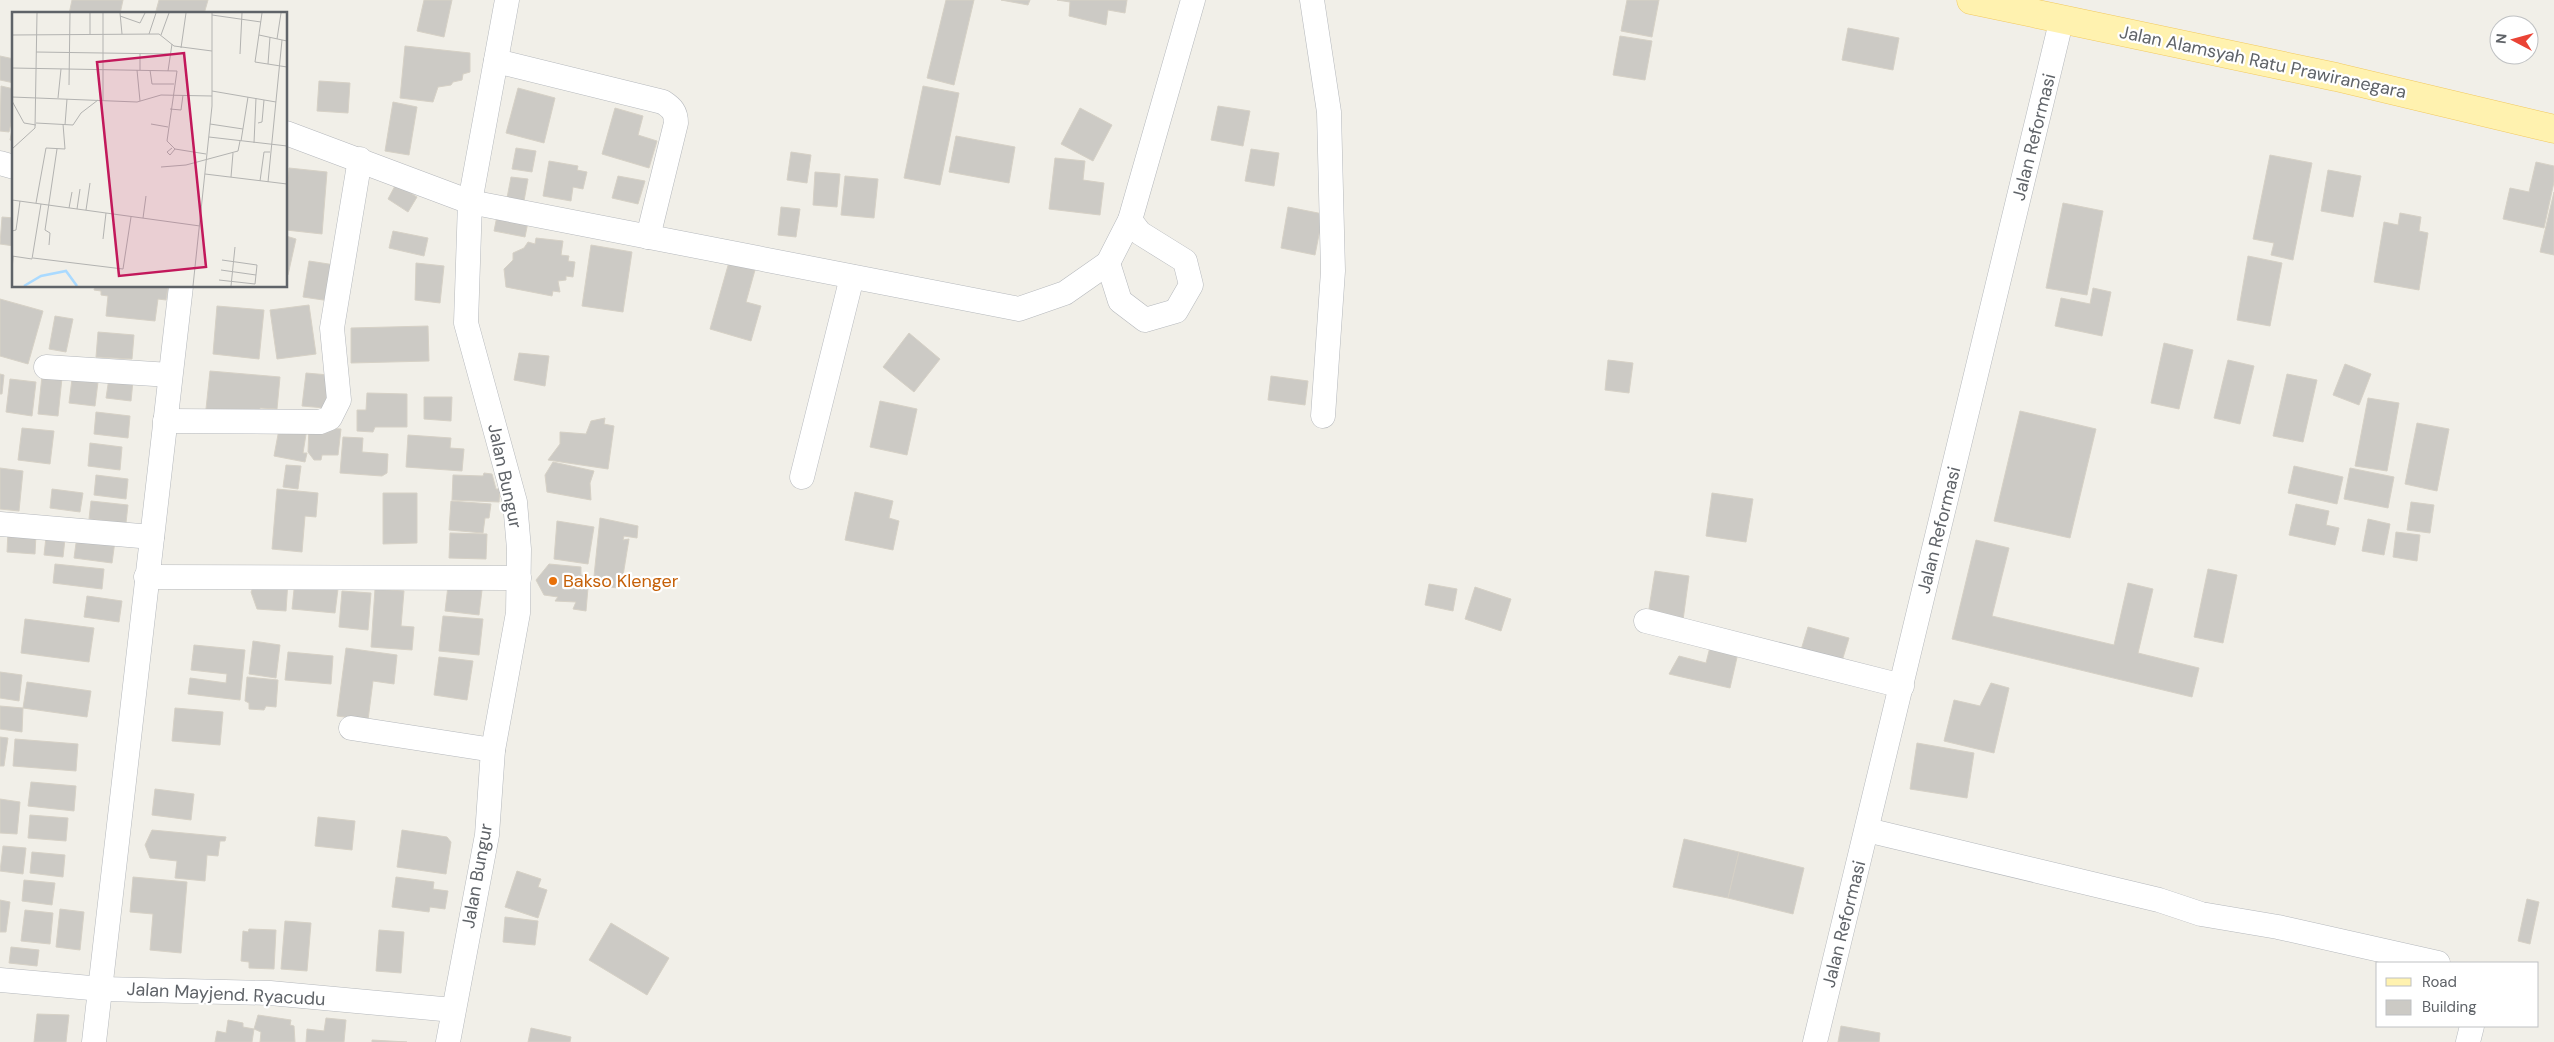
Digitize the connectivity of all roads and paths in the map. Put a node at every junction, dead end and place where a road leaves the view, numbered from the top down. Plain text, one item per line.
1 (507, 0) edge
2 (1312, 0) edge
3 (1971, 0) edge
4 (1194, 1) edge
5 (2062, 18) junction
6 (496, 61) junction
7 (2554, 129) edge
8 (288, 134) edge
9 (360, 159) junction
10 (470, 202) junction
11 (1130, 220) junction
12 (648, 236) junction
13 (1108, 263) junction
14 (852, 277) junction
15 (181, 288) edge
16 (46, 367) dead end
17 (170, 375) junction
18 (1323, 416) dead end
19 (165, 421) junction
20 (802, 477) dead end
21 (0, 524) edge
22 (152, 537) junction
23 (146, 577) junction
24 (518, 578) junction
25 (1646, 621) dead end
26 (1902, 686) junction
27 (351, 728) dead end
28 (493, 750) junction
29 (1867, 830) junction
30 (2434, 962) edge
31 (0, 980) edge
32 (102, 989) junction
33 (452, 1010) junction
34 (2472, 1027) edge
35 (94, 1042) edge
36 (448, 1042) edge
37 (1815, 1042) edge
38 (2468, 1042) edge

1 - 6 street, Jalan Bungur
2 - 18 street
3 - 5 main road, Jalan Alamsyah Ratu Prawiranegara
4 - 11 street
5 - 7 main road, Jalan Alamsyah Ratu Prawiranegara
5 - 26 street, Jalan Reformasi
6 - 10 street, Jalan Bungur
6 - 12 street
8 - 9 street
9 - 10 street
9 - 19 street
10 - 12 street
10 - 24 street, Jalan Bungur
11 - 13 street
11 - 13 street
12 - 14 street
13 - 14 street
14 - 20 street
15 - 17 street
16 - 17 street
17 - 19 street
19 - 22 street
21 - 22 street
22 - 23 street
23 - 24 street
23 - 32 street
24 - 28 street, Jalan Bungur
25 - 26 street
26 - 29 street, Jalan Reformasi
27 - 28 street
28 - 33 street, Jalan Bungur
29 - 30 street
29 - 37 street, Jalan Reformasi
31 - 32 street, Jalan Mayjend. Ryacudu
32 - 33 street, Jalan Mayjend. Ryacudu
32 - 35 street
33 - 36 street, Jalan Bungur
34 - 38 street

